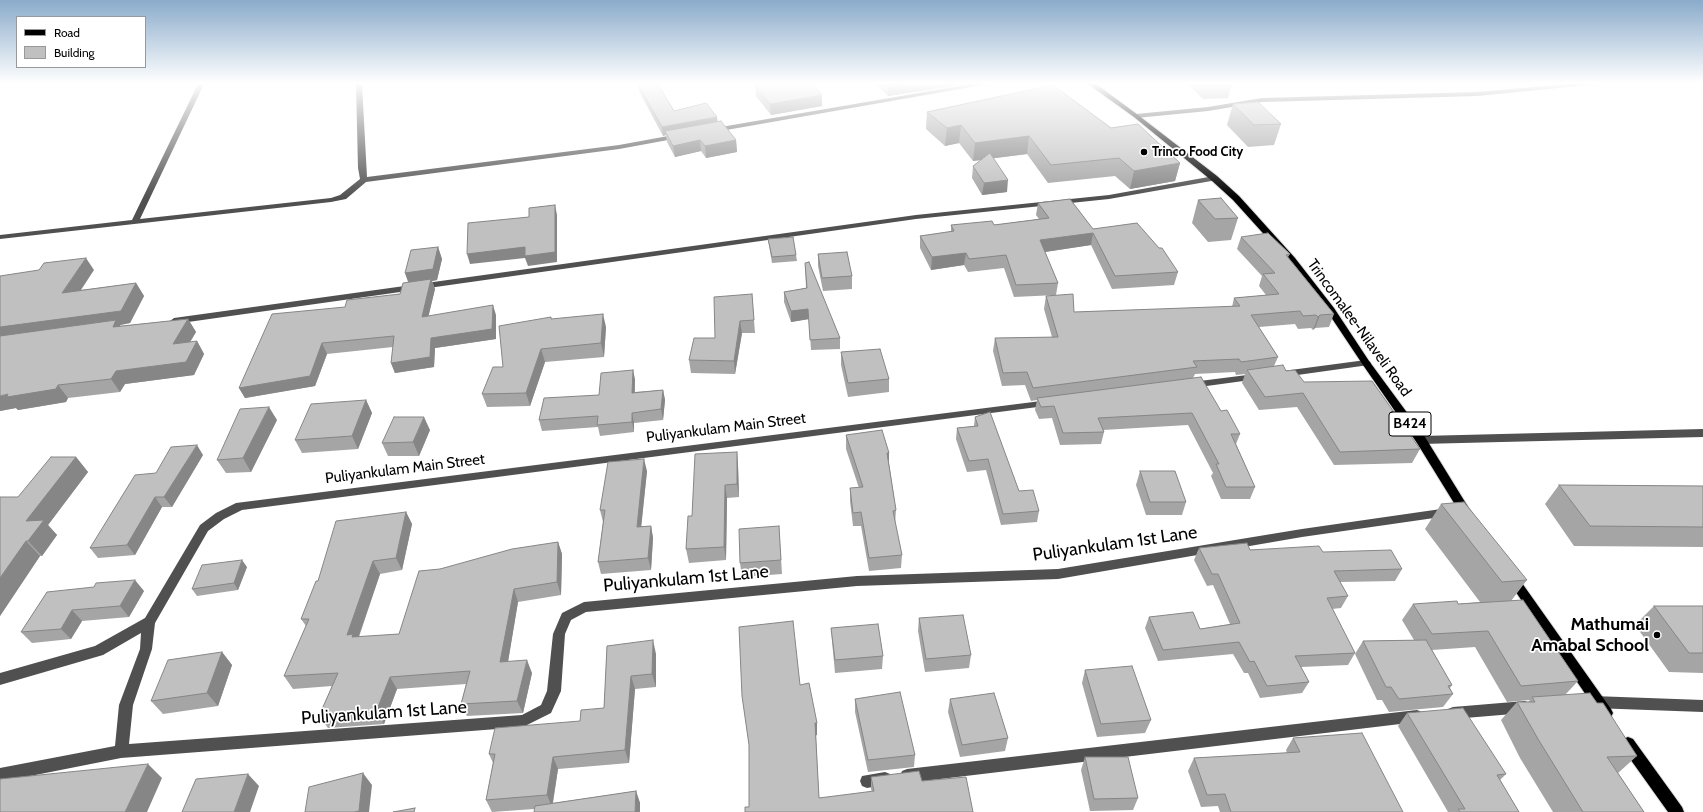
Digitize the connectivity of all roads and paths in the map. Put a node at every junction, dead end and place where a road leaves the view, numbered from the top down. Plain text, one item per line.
1 (183, 122) edge
2 (360, 122) edge
3 (763, 122) edge
4 (1143, 122) edge
5 (704, 132) edge
6 (689, 135) edge
7 (1214, 178) junction
8 (364, 180) junction
9 (136, 222) junction
10 (0, 237) edge
11 (166, 322) edge
12 (1366, 363) junction
13 (1184, 386) edge
14 (1057, 402) edge
15 (1703, 433) edge
16 (1421, 440) junction
17 (1463, 510) junction
18 (1473, 522) edge
19 (1505, 568) edge
20 (149, 622) junction
21 (0, 679) edge
22 (1598, 702) junction
23 (1583, 703) edge
24 (1536, 706) edge
25 (1703, 706) edge
26 (1444, 714) edge
27 (1428, 715) edge
28 (1612, 721) edge
29 (1621, 734) edge
30 (121, 751) junction
31 (0, 775) edge
32 (867, 781) dead end
33 (1677, 812) edge

1 - 9 street
2 - 8 street
3 - 5 street
4 - 7 main road, Trincomalee-Nilaveli Road / B424
6 - 8 street
7 - 11 street
7 - 12 main road, Trincomalee-Nilaveli Road / B424
8 - 9 street
9 - 10 street
12 - 13 street
12 - 16 main road, Trincomalee-Nilaveli Road / B424
14 - 20 street, Puliyankulam Main Street
15 - 16 street
16 - 17 main road, Trincomalee-Nilaveli Road / B424
17 - 18 main road, Trincomalee-Nilaveli Road / B424
17 - 30 street, Puliyankulam 1st Lane
19 - 22 main road
20 - 21 street
20 - 30 street
22 - 23 street
22 - 25 street
22 - 28 main road
24 - 26 street
27 - 32 street
29 - 33 main road
30 - 31 street, Puliyankulam 1st Lane

